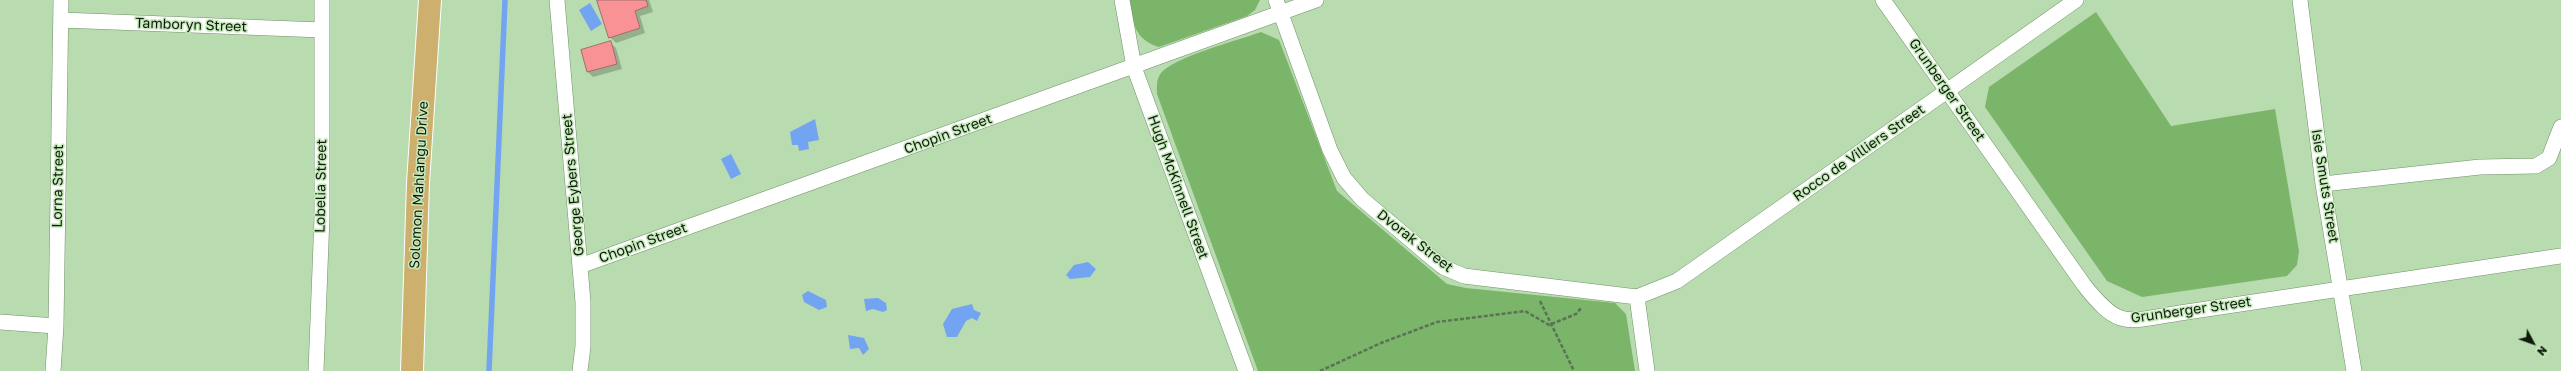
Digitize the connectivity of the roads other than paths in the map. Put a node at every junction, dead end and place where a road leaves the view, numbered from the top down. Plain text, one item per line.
1 (61, 0) edge
2 (322, 0) edge
3 (430, 0) edge
4 (557, 0) edge
5 (1122, 0) edge
6 (1316, 0) edge
7 (1883, 0) edge
8 (2076, 0) edge
9 (2300, 0) edge
10 (1278, 6) edge
11 (60, 20) junction
12 (322, 30) junction
13 (1134, 67) junction
14 (1947, 91) junction
15 (2561, 127) edge
16 (2323, 184) junction
17 (2561, 256) edge
18 (580, 266) junction
19 (2342, 289) junction
20 (1638, 297) junction
21 (0, 322) edge
22 (56, 326) junction
23 (53, 371) edge
24 (316, 371) edge
25 (412, 371) edge
26 (580, 371) edge
27 (1246, 371) edge
28 (1647, 371) edge
29 (2354, 371) edge

1 - 11 street, Lorna Street
2 - 12 street, Lobelia Street
3 - 25 main road, Solomon Mahlangu Drive
4 - 18 street, George Eybers Street
5 - 13 street, Hugh McKinnell Street
6 - 10 street, Chopin Street
7 - 14 street, Grunberger Street
8 - 14 street, Rocco de Villiers Street
9 - 16 street, Isie Smuts Street
10 - 13 street, Chopin Street
10 - 20 street, Dvorak Street
11 - 12 street, Tamboryn Street
11 - 22 street, Lorna Street
12 - 24 street, Lobelia Street
13 - 18 street, Chopin Street
13 - 27 street, Hugh McKinnell Street
14 - 19 street, Grunberger Street
14 - 20 street, Rocco de Villiers Street
15 - 16 street
16 - 19 street, Isie Smuts Street
17 - 19 street, Grunberger Street
18 - 26 street, George Eybers Street
19 - 29 street, Isie Smuts Street
20 - 28 street
21 - 22 street
22 - 23 street, Lorna Street

